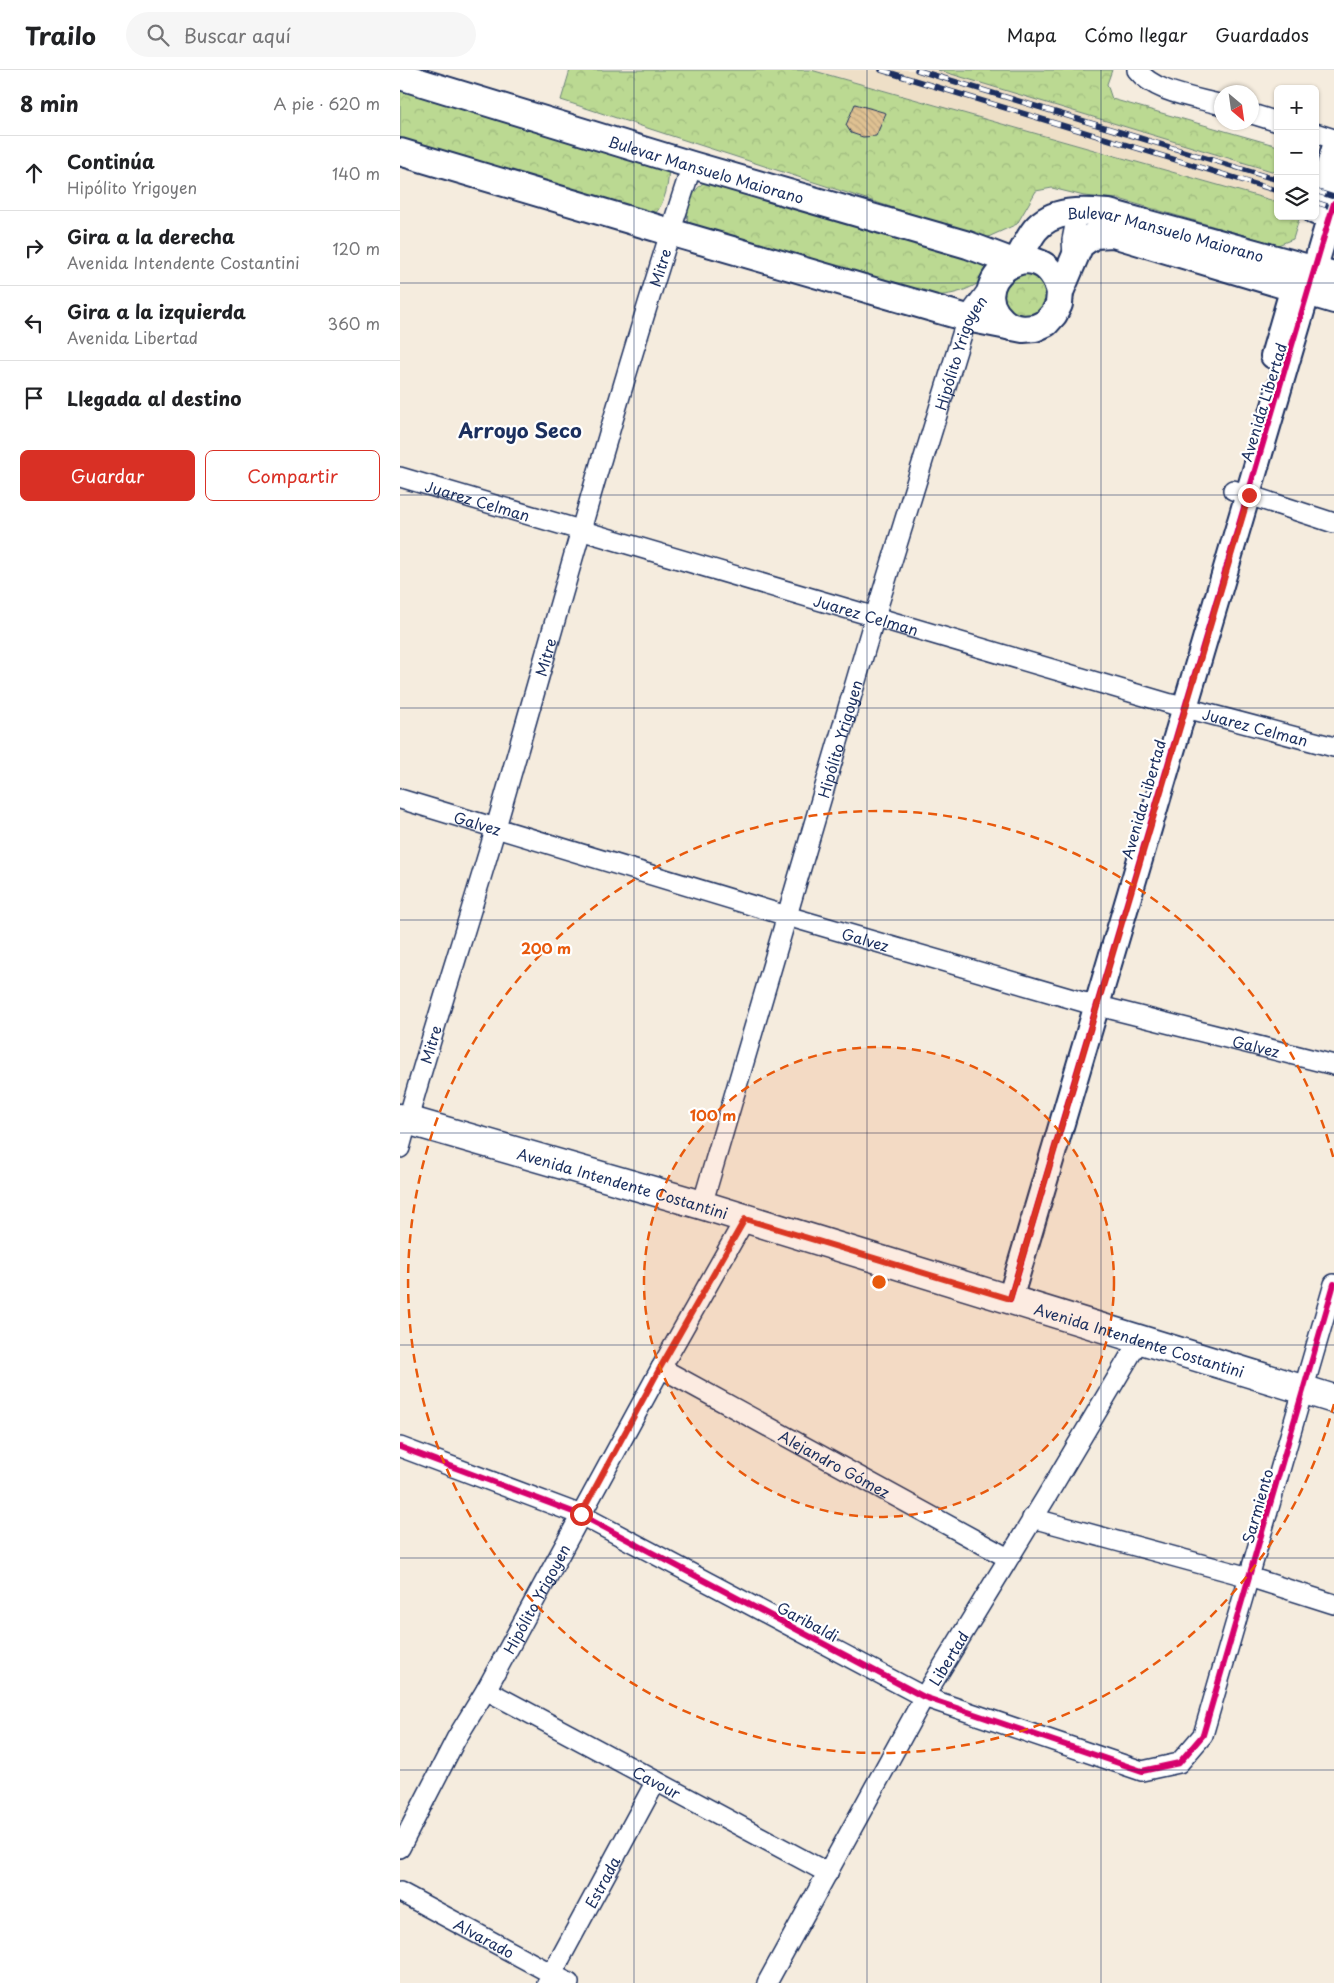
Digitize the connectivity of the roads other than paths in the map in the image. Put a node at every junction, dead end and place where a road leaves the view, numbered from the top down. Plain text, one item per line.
1 (1141, 74) edge
2 (400, 76) edge
3 (1214, 103) edge
4 (1259, 116) edge
5 (1274, 121) edge
6 (1319, 134) edge
7 (1334, 139) edge
8 (1334, 150) edge
9 (400, 152) edge
10 (692, 165) junction
11 (1319, 199) edge
12 (1334, 203) edge
13 (1078, 210) junction
14 (1314, 220) edge
15 (1036, 229) junction
16 (670, 232) junction
17 (981, 250) junction
18 (1073, 261) junction
19 (1015, 262) junction
20 (1310, 278) edge
21 (994, 281) junction
22 (1060, 292) junction
23 (1334, 300) edge
24 (968, 318) junction
25 (1011, 327) junction
26 (400, 477) edge
27 (1241, 493) junction
28 (1334, 523) edge
29 (580, 528) junction
30 (875, 616) junction
31 (1178, 706) junction
32 (1334, 747) edge
33 (400, 799) edge
34 (495, 829) junction
35 (787, 916) junction
36 (1090, 1004) junction
37 (1334, 1065) edge
38 (404, 1119) edge
39 (400, 1148) edge
40 (702, 1205) junction
41 (745, 1219) junction
42 (1334, 1284) edge
43 (1004, 1297) junction
44 (1140, 1339) junction
45 (660, 1368) junction
46 (1304, 1389) junction
47 (1334, 1399) edge
48 (400, 1447) edge
49 (581, 1514) junction
50 (1032, 1518) junction
51 (1008, 1558) junction
52 (1249, 1577) junction
53 (1334, 1604) edge
54 (486, 1690) junction
55 (924, 1698) junction
56 (1203, 1735) joint
57 (656, 1781) junction
58 (400, 1848) edge
59 (828, 1873) junction
60 (400, 1892) edge
61 (550, 1978) edge
62 (569, 1983) edge
63 (767, 1983) edge

1 - 3 street
2 - 10 main road, Bulevar Mansuelo Maiorano
4 - 5 street
6 - 7 street
8 - 11 street
9 - 16 main road, Bulevar Mansuelo Maiorano
10 - 16 street, Mitre
10 - 17 main road, Bulevar Mansuelo Maiorano
12 - 20 street, Avenida Libertad
13 - 15 main road, Bulevar Mansuelo Maiorano
13 - 18 street
13 - 20 main road, Bulevar Mansuelo Maiorano
14 - 20 street, Avenida Libertad
15 - 17 main road
15 - 19 main road, Bulevar Mansuelo Maiorano
16 - 24 main road, Bulevar Mansuelo Maiorano
16 - 29 street, Mitre
17 - 19 main road, Bulevar Mansuelo Maiorano
18 - 20 main road, Bulevar Mansuelo Maiorano
18 - 22 main road, Bulevar Mansuelo Maiorano
19 - 21 main road, Bulevar Mansuelo Maiorano
19 - 22 main road, Bulevar Mansuelo Maiorano
20 - 23 main road, Bulevar Mansuelo Maiorano
20 - 27 street, Avenida Libertad
21 - 24 street, Hipólito Yrigoyen
21 - 25 main road
22 - 25 main road, Bulevar Mansuelo Maiorano
24 - 25 main road, Bulevar Mansuelo Maiorano
24 - 30 street, Hipólito Yrigoyen
26 - 29 street, Juarez Celman
27 - 28 street
27 - 31 street, Avenida Libertad
29 - 30 street, Juarez Celman
29 - 34 street, Mitre
30 - 31 street, Juarez Celman
30 - 35 street, Hipólito Yrigoyen
31 - 32 street, Juarez Celman
31 - 36 street, Avenida Libertad
33 - 34 street, Galvez
34 - 35 street, Galvez
34 - 38 street, Mitre
35 - 36 street, Galvez
35 - 40 street, Hipólito Yrigoyen
36 - 37 street, Galvez
36 - 43 street, Avenida Libertad
38 - 39 street, Mitre
38 - 40 main road, Avenida Intendente Costantini
40 - 41 main road, Avenida Intendente Costantini
41 - 43 main road, Avenida Intendente Costantini
41 - 45 street, Hipólito Yrigoyen
42 - 46 street, Sarmiento
43 - 44 main road, Avenida Intendente Costantini
44 - 46 main road, Avenida Intendente Costantini
44 - 50 street, Libertad
45 - 49 street, Hipólito Yrigoyen
45 - 51 street, Alejandro Gómez
46 - 47 main road, Avenida Intendente Costantini
46 - 52 street, Sarmiento
48 - 49 street, Garibaldi
49 - 54 street, Hipólito Yrigoyen
49 - 55 street, Garibaldi
50 - 51 street, Libertad
50 - 52 street
51 - 55 street, Libertad
52 - 53 street
52 - 56 street, Sarmiento
54 - 57 street, Cavour
54 - 58 street, Hipólito Yrigoyen
55 - 56 street, Garibaldi
55 - 59 street, Libertad
57 - 59 street, Cavour
57 - 61 street, Estrada
59 - 63 street, Libertad
60 - 61 street, Alvarado
61 - 62 street, Alvarado

